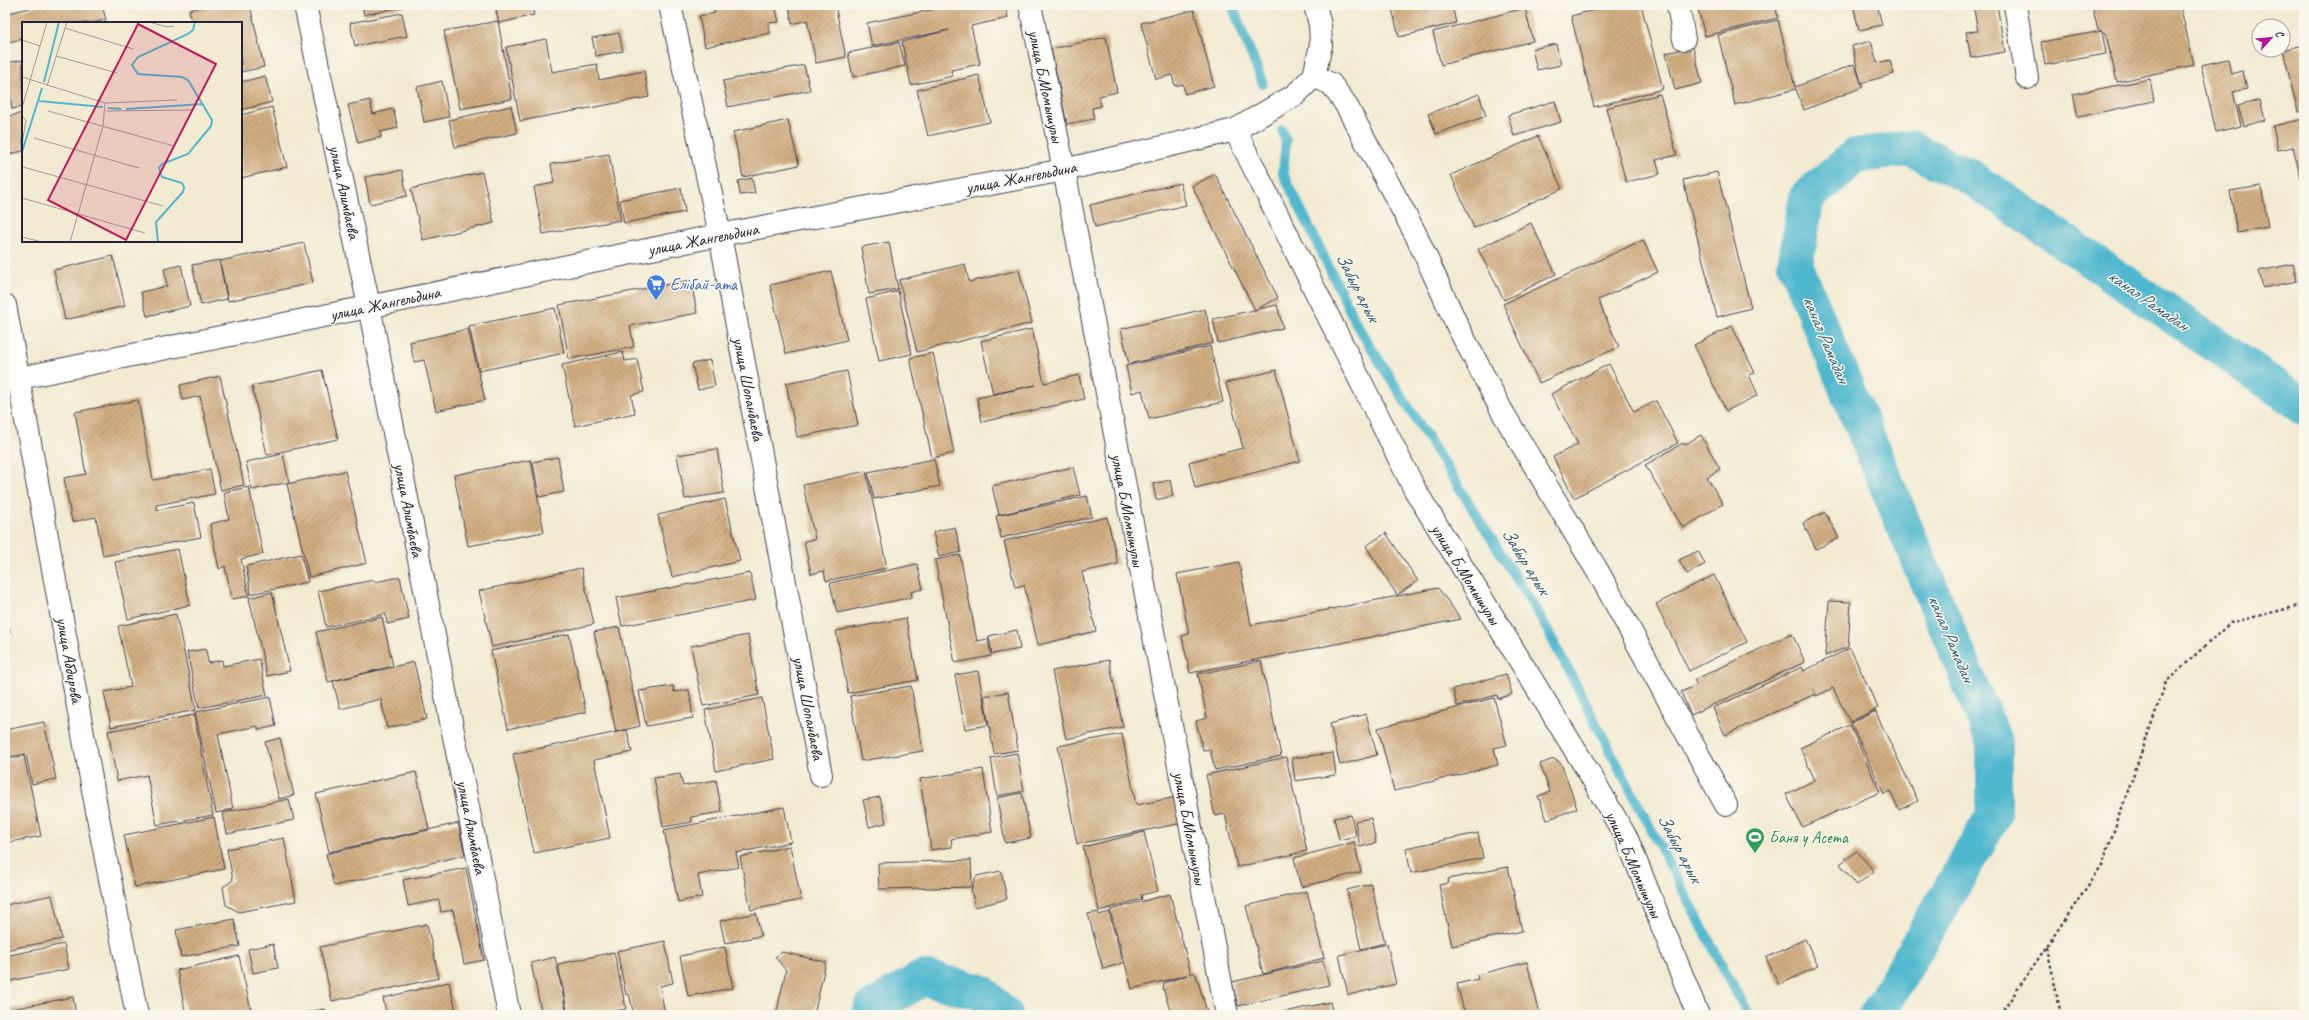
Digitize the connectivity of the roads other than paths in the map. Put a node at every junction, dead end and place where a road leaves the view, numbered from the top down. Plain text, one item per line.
1 (305, 5) edge
2 (670, 5) edge
3 (1030, 5) edge
4 (1315, 5) edge
5 (1678, 5) edge
6 (2015, 5) edge
7 (1684, 39) dead end
8 (1314, 76) junction
9 (2028, 78) dead end
10 (1235, 130) junction
11 (1064, 170) junction
12 (720, 235) junction
13 (5, 305) edge
14 (369, 306) junction
15 (12, 379) edge
16 (821, 775) dead end
17 (1726, 805) dead end
18 (137, 1015) edge
19 (508, 1015) edge
20 (1227, 1015) edge
21 (1698, 1015) edge

1 - 14 street, улица Алимбаева
2 - 12 street, улица Шопанбаева
3 - 11 street, улица Б.Момышулы
4 - 8 street
5 - 7 street
6 - 9 street
8 - 10 street, улица Жангельдина
8 - 17 street
10 - 11 street, улица Жангельдина
10 - 21 street, улица Б.Момышулы
11 - 12 street, улица Жангельдина
11 - 20 street, улица Б.Момышулы
12 - 14 street, улица Жангельдина
12 - 16 street, улица Шопанбаева
13 - 15 street, улица Абдирова
14 - 15 street, улица Жангельдина
14 - 19 street, улица Алимбаева
15 - 18 street, улица Абдирова

